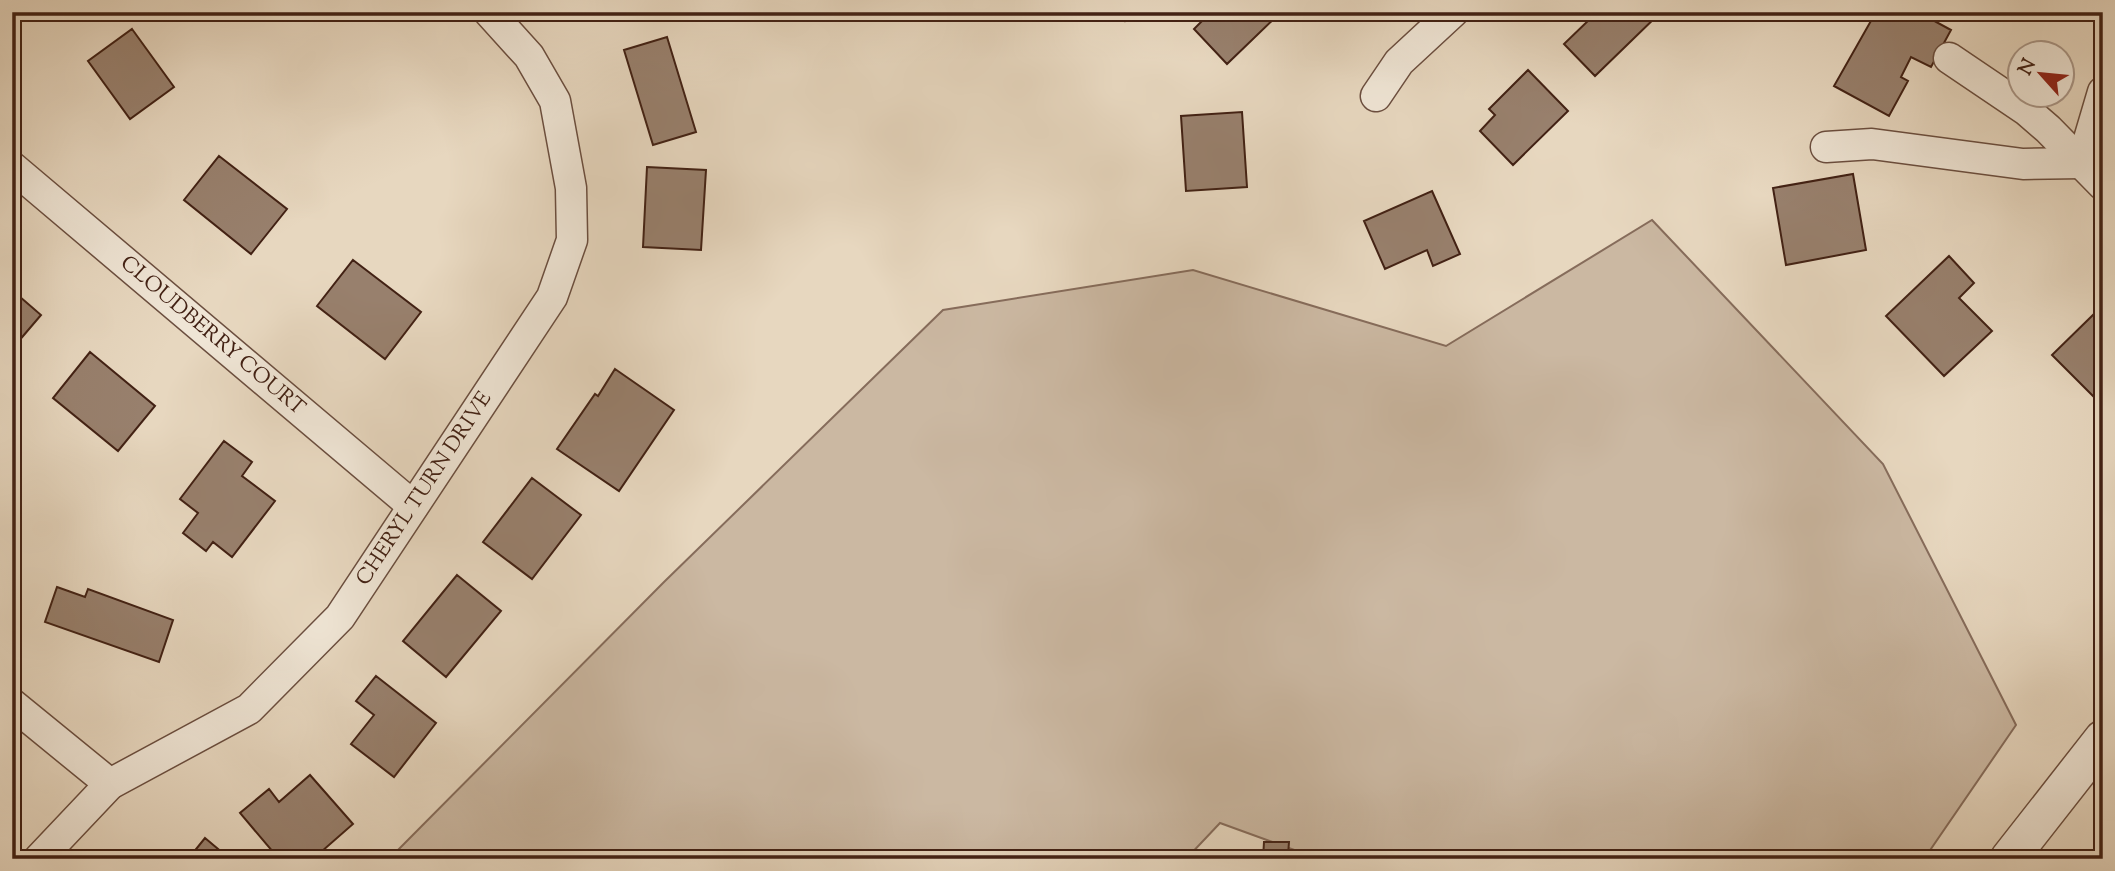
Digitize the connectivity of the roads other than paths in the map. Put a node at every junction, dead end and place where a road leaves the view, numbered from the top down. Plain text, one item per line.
1 (489, 12) edge
2 (1453, 12) edge
3 (1949, 58) dead end
4 (2103, 92) edge
5 (1377, 96) dead end
6 (1826, 147) dead end
7 (2082, 163) junction
8 (12, 167) edge
9 (2103, 185) edge
10 (413, 506) junction
11 (12, 704) edge
12 (2103, 739) edge
13 (110, 784) junction
14 (39, 859) edge
15 (2009, 859) edge

1 - 10 street, CHERYL TURN DRIVE
2 - 5 street
3 - 7 street
4 - 7 street
6 - 7 street
7 - 9 street
8 - 10 street, CLOUDBERRY COURT
10 - 13 street, CHERYL TURN DRIVE
11 - 13 street
12 - 15 street
13 - 14 street, CHERYL TURN DRIVE

